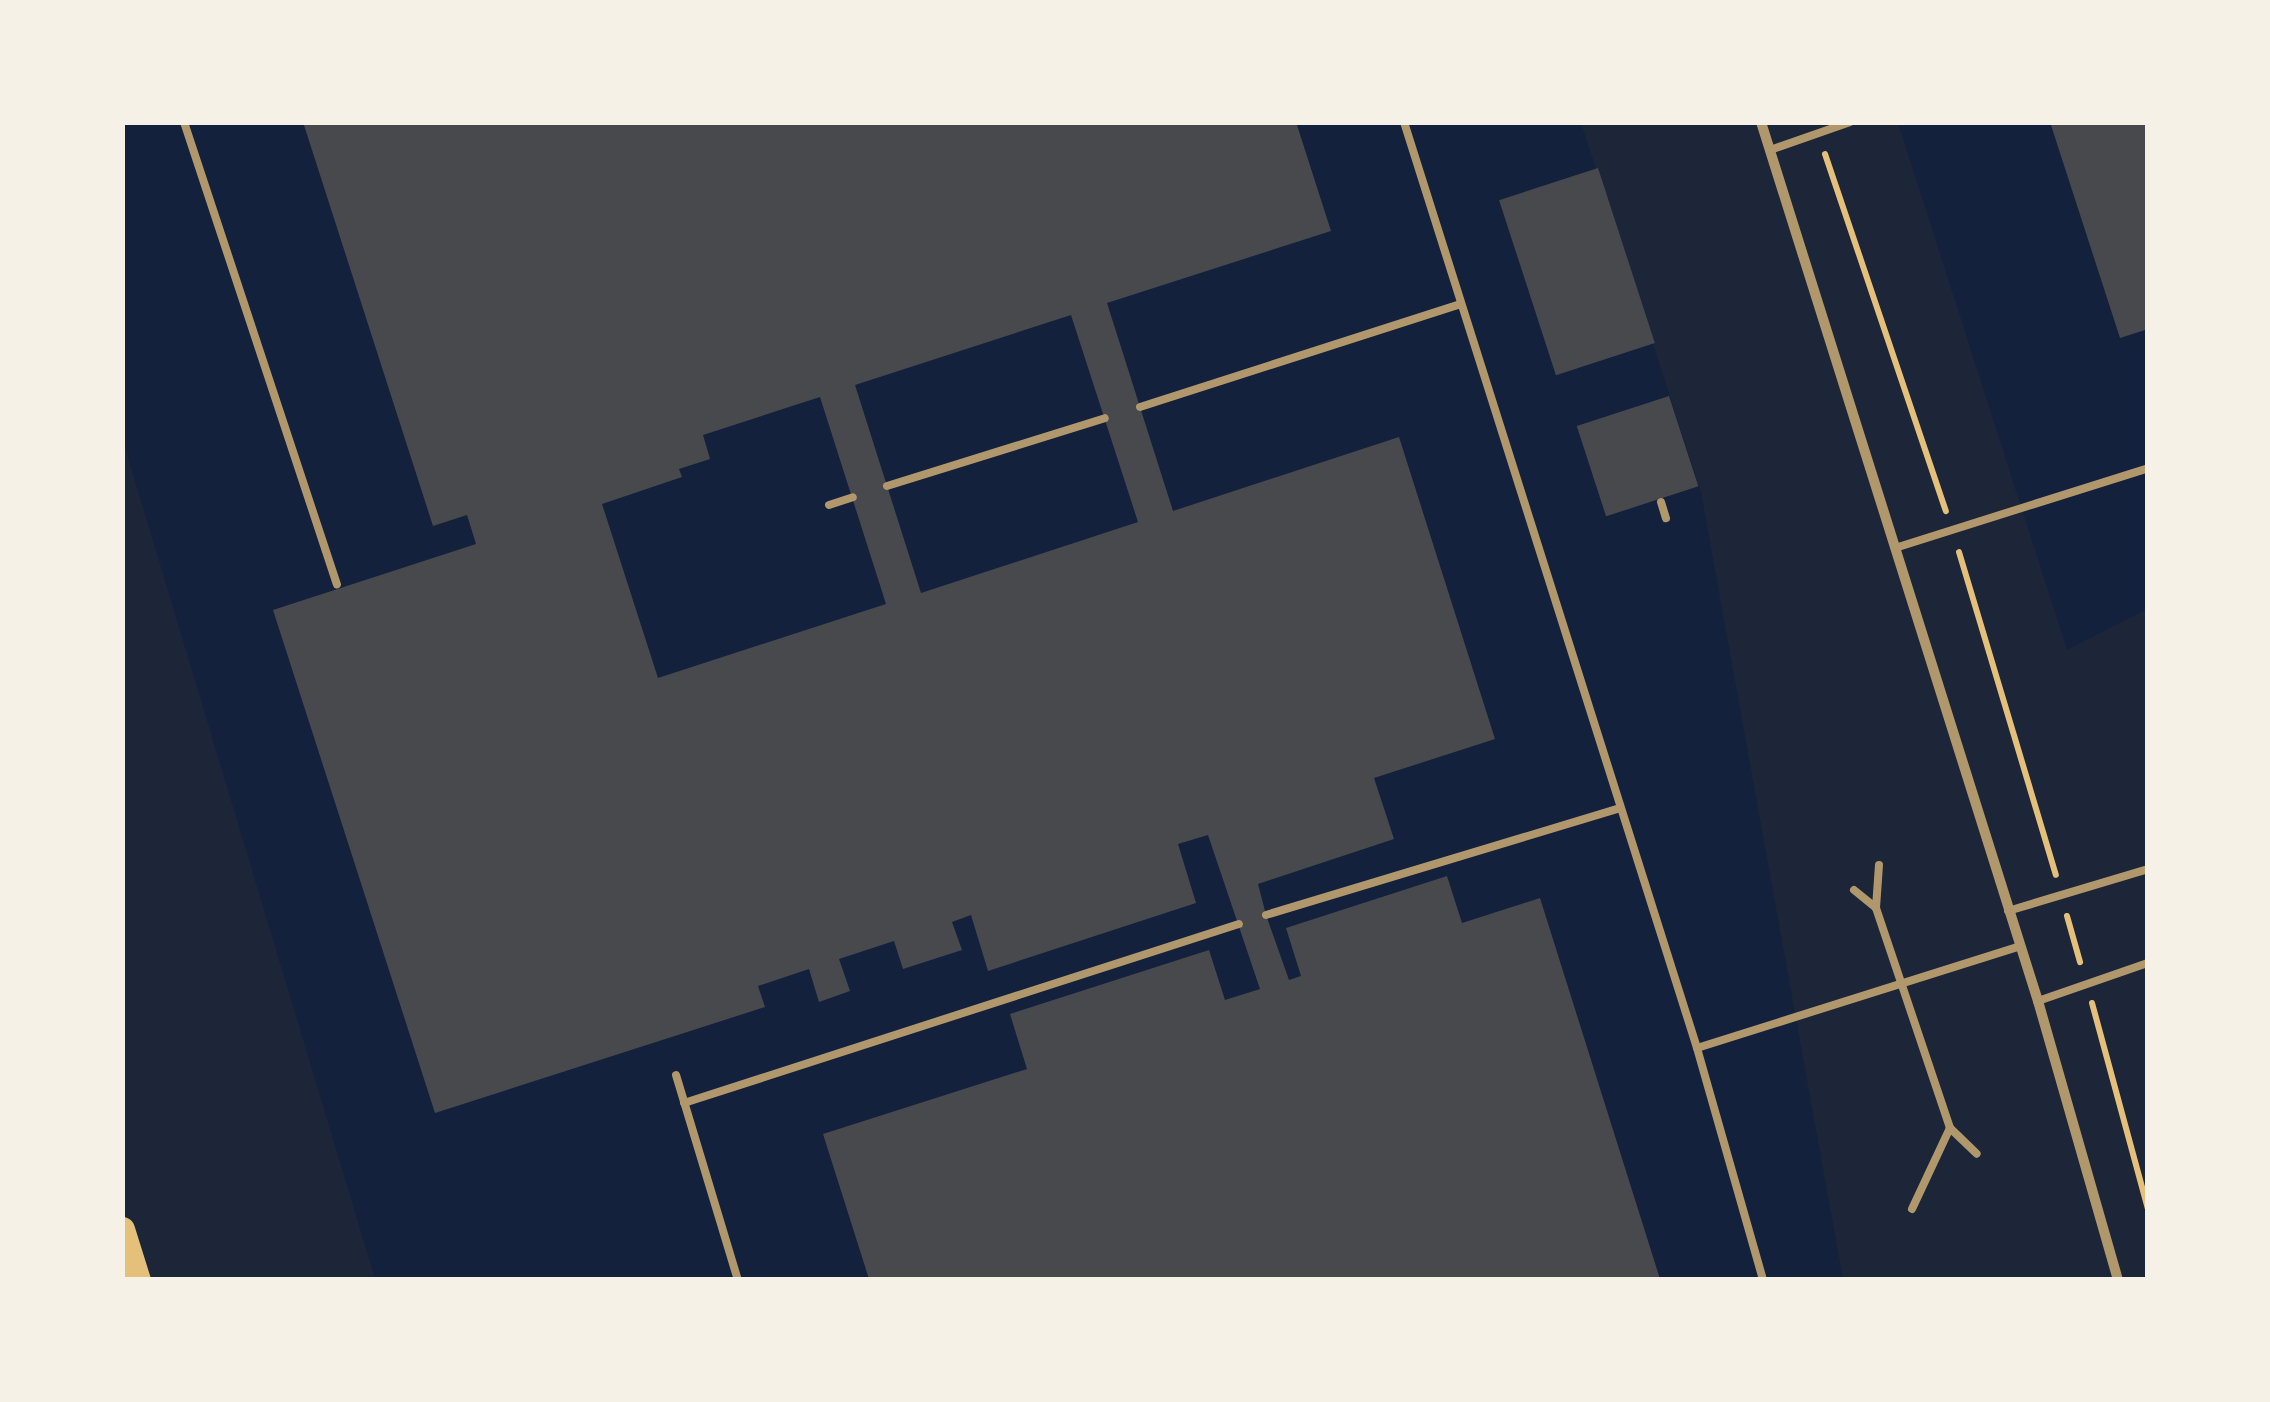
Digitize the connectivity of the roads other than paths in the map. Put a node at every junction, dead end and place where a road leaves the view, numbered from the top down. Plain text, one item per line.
1 (184, 122) edge
2 (1404, 122) edge
3 (1761, 122) edge
4 (1850, 122) edge
5 (1770, 150) junction
6 (1458, 305) junction
7 (1140, 407) dead end
8 (1105, 418) dead end
9 (2148, 468) edge
10 (887, 486) dead end
11 (852, 497) dead end
12 (1660, 502) dead end
13 (829, 505) dead end
14 (1666, 518) dead end
15 (1894, 548) junction
16 (337, 584) dead end
17 (1618, 809) junction
18 (1879, 866) dead end
19 (2148, 869) edge
20 (1854, 890) dead end
21 (1876, 908) junction
22 (2008, 911) junction
23 (1266, 915) dead end
24 (1239, 924) dead end
25 (2020, 946) junction
26 (2148, 963) edge
27 (1902, 984) junction
28 (2038, 1001) junction
29 (1698, 1048) junction
30 (676, 1075) dead end
31 (684, 1103) junction
32 (1950, 1128) junction
33 (1977, 1154) dead end
34 (1912, 1209) dead end
35 (122, 1229) edge
36 (138, 1280) edge
37 (738, 1280) edge
38 (1763, 1280) edge
39 (2118, 1280) edge

1 - 16 lane
2 - 6 lane
3 - 5 street
4 - 5 lane
5 - 15 street
6 - 7 lane
6 - 17 lane
8 - 10 lane
9 - 15 lane
11 - 13 lane
12 - 14 lane
15 - 22 street
17 - 23 lane
17 - 29 lane
18 - 21 lane
19 - 22 lane
20 - 21 lane
21 - 27 lane
22 - 25 street
24 - 31 lane
25 - 27 lane
25 - 28 street
26 - 28 lane
27 - 29 lane
27 - 32 lane
28 - 39 street
29 - 38 lane
30 - 31 lane
31 - 37 lane
32 - 33 lane
32 - 34 lane
35 - 36 main road

